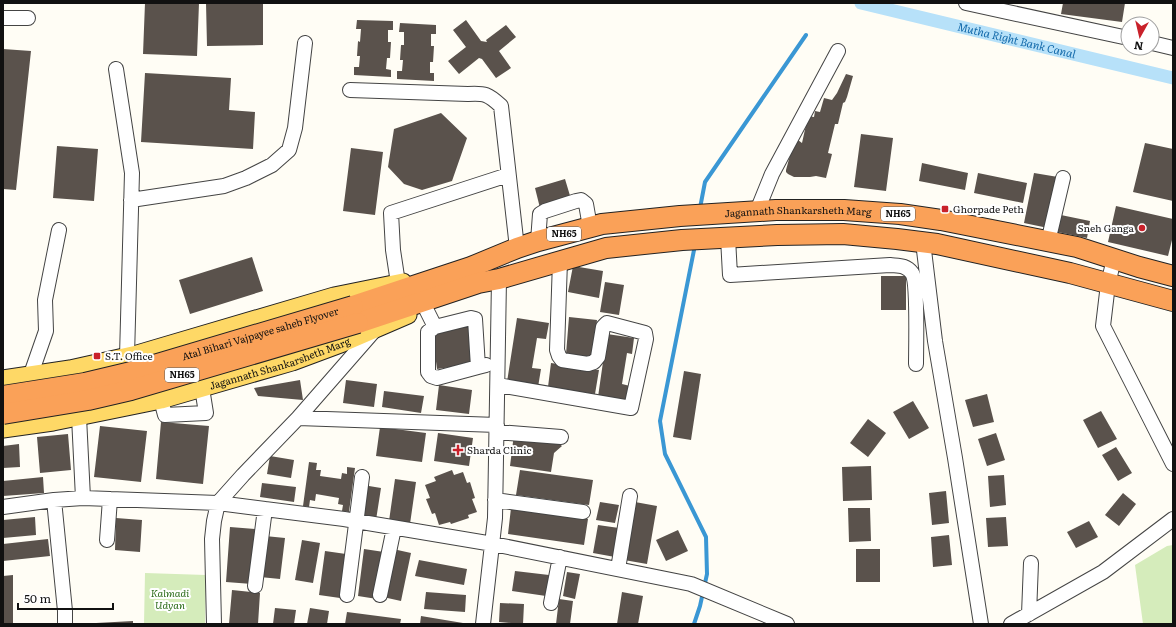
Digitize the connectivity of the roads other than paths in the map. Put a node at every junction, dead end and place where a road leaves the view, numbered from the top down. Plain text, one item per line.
1 (966, 3) edge
2 (3, 18) edge
3 (28, 18) dead end
4 (1120, 36) edge
5 (305, 43) dead end
6 (1160, 45) edge
7 (1173, 48) edge
8 (838, 51) dead end
9 (116, 69) dead end
10 (350, 90) dead end
11 (508, 175) junction
12 (1063, 178) dead end
13 (131, 200) junction
14 (757, 211) junction
15 (590, 227) junction
16 (59, 230) dead end
17 (724, 238) junction
18 (538, 242) junction
19 (923, 242) junction
20 (1048, 242) junction
21 (517, 248) junction
22 (1114, 259) junction
23 (560, 261) junction
24 (474, 275) junction
25 (1173, 276) edge
26 (498, 279) junction
27 (398, 283) junction
28 (1108, 284) junction
29 (1173, 301) edge
30 (425, 307) junction
31 (362, 319) junction
32 (435, 327) junction
33 (127, 356) junction
34 (498, 362) junction
35 (916, 364) dead end
36 (478, 367) junction
37 (70, 369) junction
38 (31, 374) junction
39 (3, 379) edge
40 (498, 386) junction
41 (202, 388) junction
42 (3, 396) edge
43 (162, 400) junction
44 (3, 414) edge
45 (79, 417) junction
46 (298, 418) junction
47 (497, 428) junction
48 (3, 429) edge
49 (561, 437) dead end
50 (1173, 464) edge
51 (362, 477) dead end
52 (630, 496) dead end
53 (83, 498) junction
54 (110, 499) junction
55 (54, 500) junction
56 (495, 500) junction
57 (218, 503) junction
58 (3, 507) edge
59 (265, 509) junction
60 (584, 512) dead end
61 (1173, 519) edge
62 (356, 521) junction
63 (394, 528) junction
64 (107, 540) dead end
65 (493, 544) junction
66 (560, 557) junction
67 (1031, 563) dead end
68 (618, 569) junction
69 (255, 586) dead end
70 (347, 595) dead end
71 (380, 595) dead end
72 (551, 603) dead end
73 (1029, 614) junction
74 (65, 624) edge
75 (214, 624) edge
76 (483, 624) edge
77 (787, 624) edge
78 (981, 624) edge
79 (1011, 624) edge

1 - 4 street
2 - 3 street
5 - 13 street
6 - 7 street
8 - 14 street
9 - 13 street
10 - 11 street
11 - 21 street
11 - 27 street
12 - 20 street
13 - 33 street
14 - 15 highway, Jagannath Shankarsheth Marg / NH65
14 - 20 highway, Jagannath Shankarsheth Marg / NH65
15 - 18 highway, Jagannath Shankarsheth Marg / NH65
15 - 18 street
16 - 38 street
17 - 19 highway, Jagannath Shankarsheth Marg / NH65
17 - 23 highway, Jagannath Shankarsheth Marg / NH65
17 - 35 street
18 - 21 highway, Jagannath Shankarsheth Marg / NH65
19 - 28 highway, Jagannath Shankarsheth Marg / NH65
19 - 78 street
20 - 22 highway, Jagannath Shankarsheth Marg / NH65
21 - 24 highway, Jagannath Shankarsheth Marg / NH65
22 - 25 highway, Jagannath Shankarsheth Marg / NH65
22 - 28 street
23 - 26 highway, Jagannath Shankarsheth Marg / NH65
23 - 40 street
24 - 26 highway, Jagannath Shankarsheth Marg / NH65
24 - 27 main road, Jagannath Shankarsheth Marg
24 - 30 main road, Jagannath Shankarsheth Marg
24 - 31 highway, Jagannath Shankarsheth Marg / NH65
26 - 34 street
27 - 33 main road, Jagannath Shankarsheth Marg
28 - 29 highway, Jagannath Shankarsheth Marg / NH65
28 - 50 street
30 - 31 main road, Jagannath Shankarsheth Marg
30 - 32 street
31 - 41 main road, Jagannath Shankarsheth Marg
31 - 42 highway, Atal Bihari Vajpayee saheb Flyover / NH65, bridge
31 - 44 highway, Atal Bihari Vajpayee saheb Flyover / NH65, bridge
31 - 46 street
32 - 36 street
32 - 36 street
33 - 37 main road, Jagannath Shankarsheth Marg
34 - 36 street
34 - 40 street
37 - 38 main road, Jagannath Shankarsheth Marg
37 - 45 street
38 - 39 main road, Jagannath Shankarsheth Marg
40 - 47 street
41 - 43 main road, Jagannath Shankarsheth Marg
41 - 43 street
43 - 45 main road, Jagannath Shankarsheth Marg
45 - 48 main road, Jagannath Shankarsheth Marg
45 - 53 street
46 - 47 street
46 - 57 street
47 - 49 street
47 - 56 street
51 - 62 street
52 - 68 street
53 - 54 street
53 - 55 street
54 - 57 street
54 - 64 street
55 - 58 street
55 - 74 street
56 - 60 street
56 - 65 street
57 - 59 street
57 - 75 street
59 - 62 street
59 - 69 street
61 - 73 street
62 - 63 street
62 - 70 street
63 - 65 street
63 - 71 street
65 - 66 street
65 - 76 street
66 - 68 street
66 - 72 street
67 - 73 street
68 - 77 street
73 - 79 street

